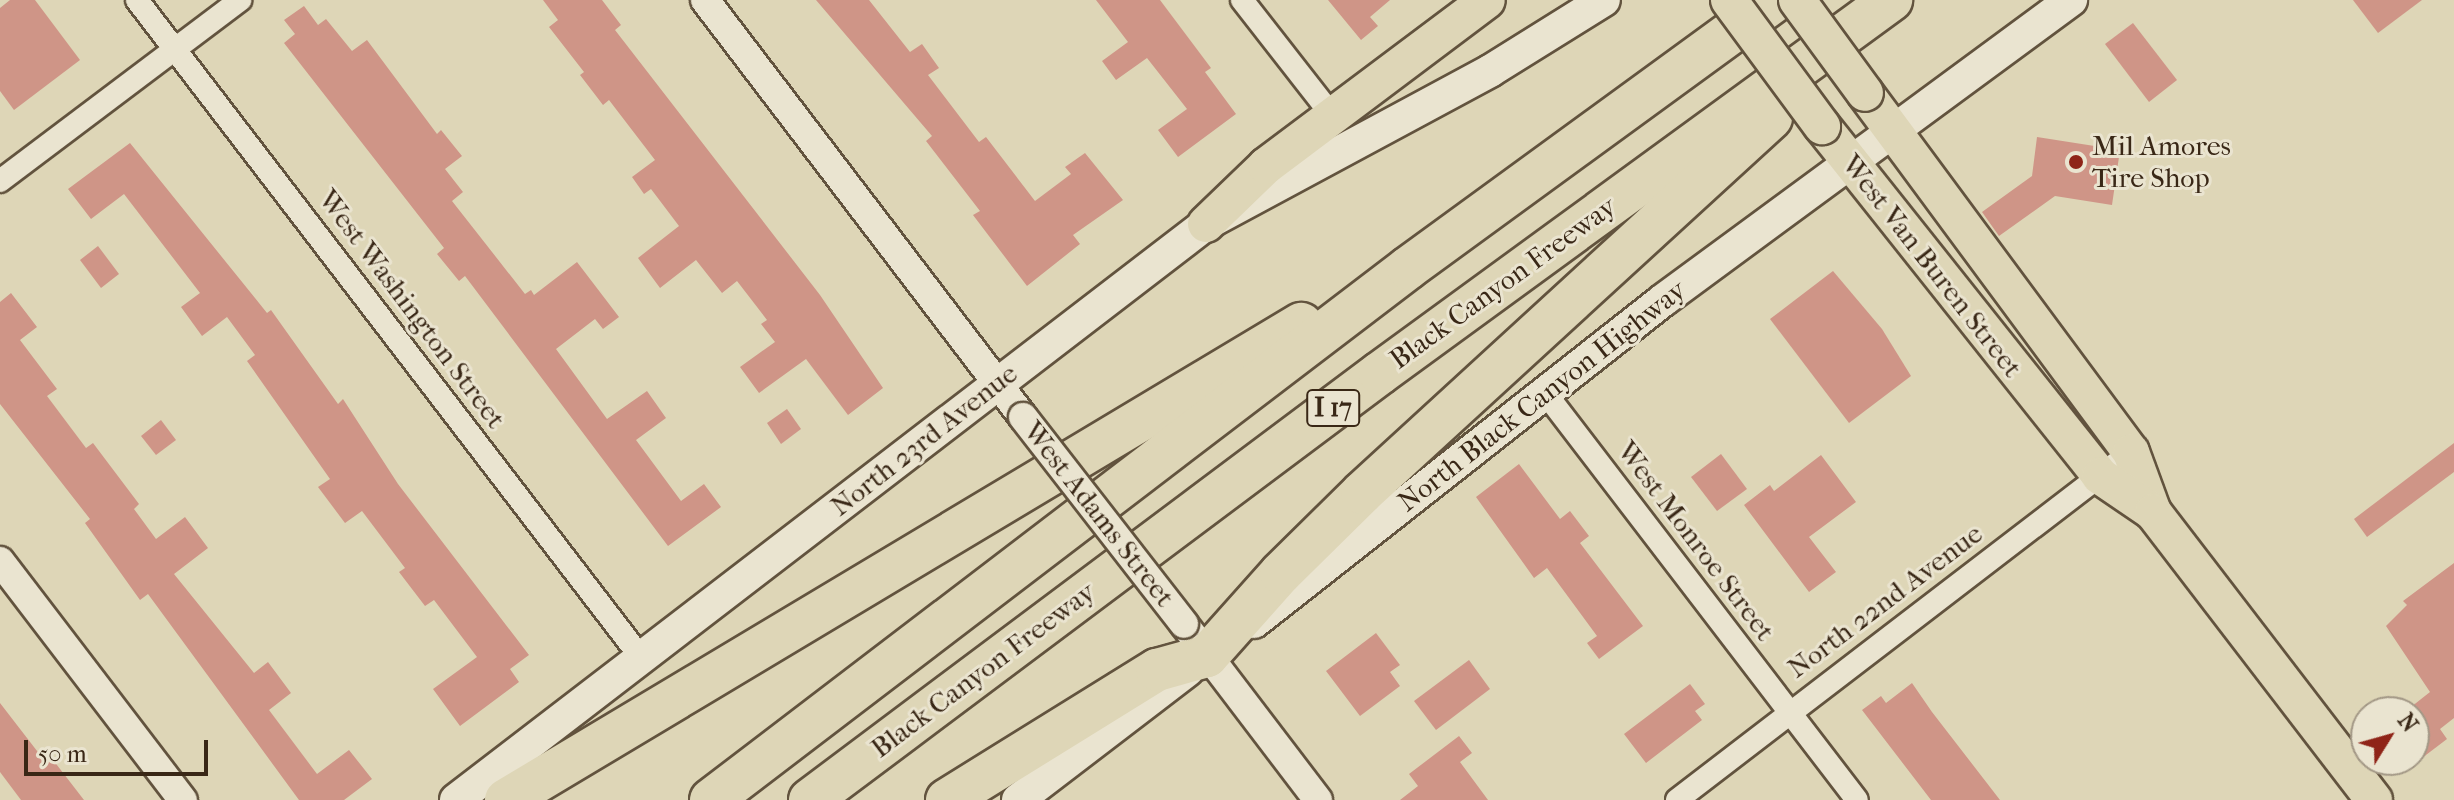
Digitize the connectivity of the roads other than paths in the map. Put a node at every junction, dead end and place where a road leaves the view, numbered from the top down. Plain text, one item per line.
1 (137, 0) edge
2 (240, 0) edge
3 (705, 0) edge
4 (1242, 0) edge
5 (1487, 0) edge
6 (1604, 0) edge
7 (1729, 0) edge
8 (1776, 0) edge
9 (1797, 0) edge
10 (2071, 0) edge
11 (1876, 11) edge
12 (175, 50) junction
13 (1332, 115) junction
14 (1892, 131) junction
15 (1848, 162) junction
16 (0, 181) edge
17 (1206, 224) junction
18 (1408, 268) junction
19 (997, 382) junction
20 (1546, 394) junction
21 (2131, 452) junction
22 (2100, 476) junction
23 (2153, 512) junction
24 (0, 561) edge
25 (1196, 640) junction
26 (639, 655) junction
27 (1790, 712) junction
28 (183, 800) edge
29 (456, 800) edge
30 (506, 800) edge
31 (711, 800) edge
32 (810, 800) edge
33 (947, 800) edge
34 (1018, 800) edge
35 (1318, 800) edge
36 (1677, 800) edge
37 (1857, 800) edge
38 (2374, 800) edge

1 - 12 street, West Washington Street
2 - 12 street
3 - 19 street, West Adams Street
4 - 13 street
5 - 13 main road
6 - 17 main road
7 - 15 main road, West Van Buren Street, bridge
8 - 18 highway, I 17
9 - 14 main road, West Van Buren Street, bridge
10 - 14 main road, North Black Canyon Highway
11 - 25 highway
11 - 32 highway, Black Canyon Freeway / I 17
12 - 16 street
12 - 26 street, West Washington Street
13 - 17 main road
14 - 15 main road, North Black Canyon Highway
14 - 21 main road, West Van Buren Street
15 - 20 main road, North Black Canyon Highway
15 - 22 main road, West Van Buren Street
17 - 19 main road, North 23rd Avenue
18 - 30 highway
18 - 31 highway, I 17
19 - 25 street, West Adams Street, bridge
19 - 26 main road, North 23rd Avenue
20 - 25 main road, North Black Canyon Highway
20 - 27 street, West Monroe Street
21 - 22 street, North 22nd Avenue
21 - 23 main road, West Van Buren Street
22 - 23 main road, West Van Buren Street
22 - 27 street, North 22nd Avenue
23 - 38 main road, West Van Buren Street
24 - 28 street
25 - 33 highway
25 - 34 main road, North Black Canyon Highway
25 - 35 street, West Adams Street
26 - 29 main road, North 23rd Avenue
27 - 36 street, North 22nd Avenue
27 - 37 street, West Monroe Street

